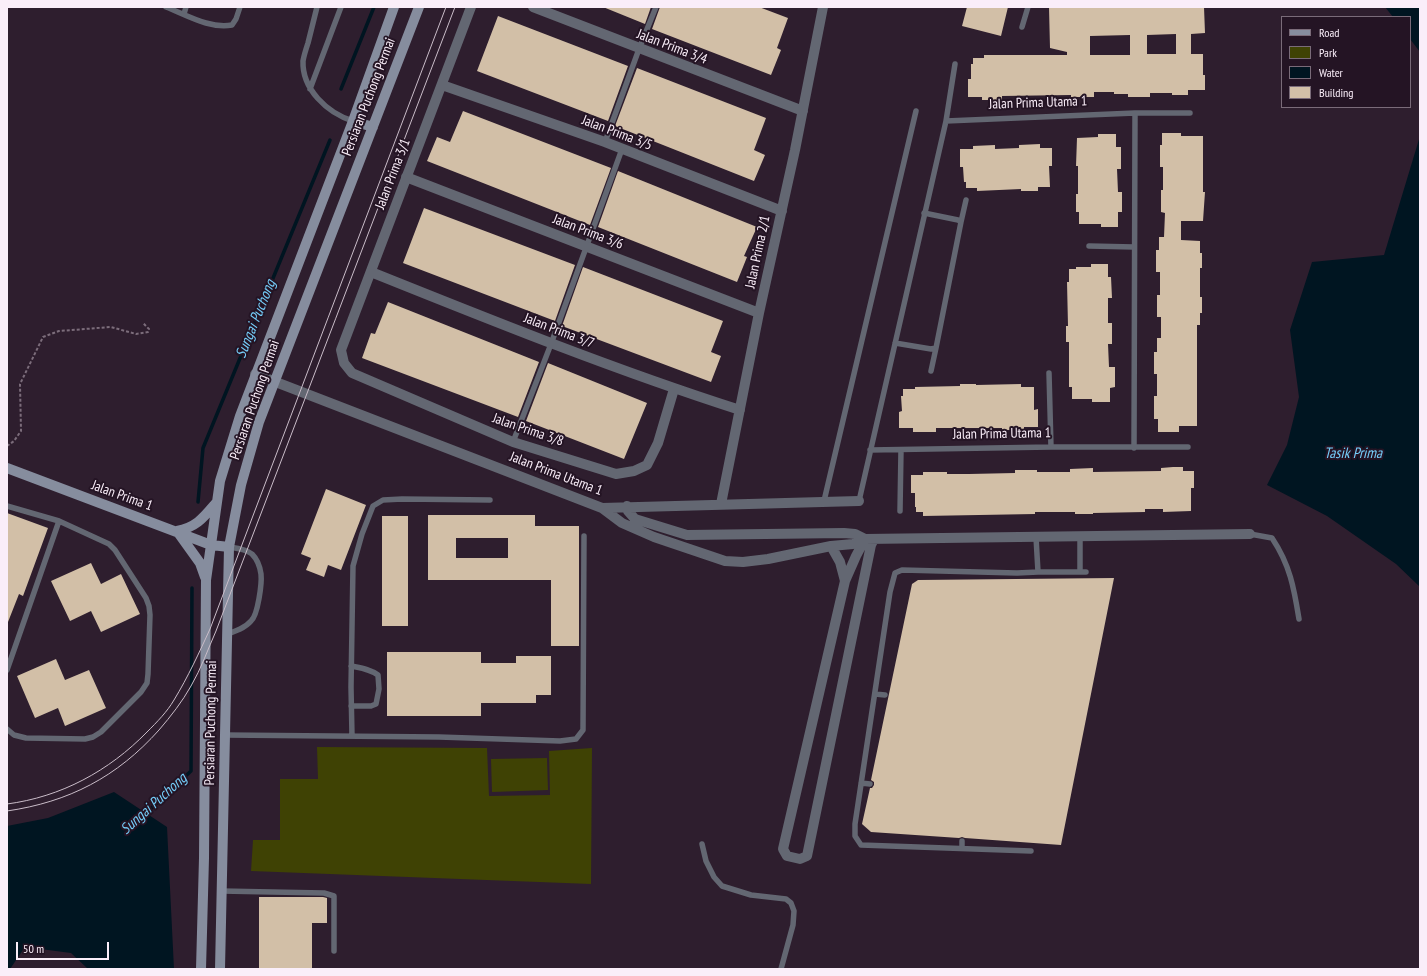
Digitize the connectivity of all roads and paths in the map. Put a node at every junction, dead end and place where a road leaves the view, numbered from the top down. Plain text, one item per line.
1 (166, 7) edge
2 (186, 7) edge
3 (240, 7) edge
4 (317, 7) edge
5 (341, 7) edge
6 (394, 7) edge
7 (419, 7) edge
8 (471, 7) edge
9 (533, 7) edge
10 (656, 7) edge
11 (822, 7) edge
12 (1028, 7) edge
13 (184, 14) junction
14 (1022, 27) dead end
15 (639, 49) junction
16 (955, 64) dead end
17 (442, 85) junction
18 (310, 89) junction
19 (916, 111) dead end
20 (802, 112) junction
21 (1135, 113) junction
22 (1190, 113) dead end
23 (352, 121) junction
24 (946, 121) junction
25 (373, 127) junction
26 (605, 142) junction
27 (622, 149) junction
28 (406, 177) junction
29 (966, 200) dead end
30 (782, 211) junction
31 (924, 213) junction
32 (961, 222) junction
33 (1089, 246) dead end
34 (588, 247) junction
35 (1134, 247) junction
36 (371, 272) junction
37 (759, 313) junction
38 (143, 323) dead end
39 (895, 343) junction
40 (552, 344) junction
41 (936, 348) junction
42 (341, 350) joint
43 (931, 371) dead end
44 (1049, 373) dead end
45 (256, 374) junction
46 (276, 380) junction
47 (674, 389) junction
48 (740, 410) junction
49 (513, 442) junction
50 (7, 446) edge
51 (1051, 447) junction
52 (1188, 447) dead end
53 (1134, 448) junction
54 (870, 450) junction
55 (902, 450) junction
56 (7, 468) edge
57 (490, 500) dead end
58 (824, 501) junction
59 (859, 501) joint
60 (217, 502) junction
61 (721, 504) junction
62 (7, 506) edge
63 (627, 506) junction
64 (602, 508) junction
65 (900, 511) dead end
66 (59, 521) junction
67 (178, 531) junction
68 (1250, 534) joint
69 (584, 536) dead end
70 (1036, 536) junction
71 (1080, 536) junction
72 (870, 539) junction
73 (211, 545) junction
74 (831, 546) junction
75 (229, 547) junction
76 (1038, 572) junction
77 (206, 580) junction
78 (845, 581) junction
79 (1299, 619) dead end
80 (227, 634) junction
81 (351, 666) junction
82 (7, 670) edge
83 (875, 694) junction
84 (885, 695) dead end
85 (351, 706) junction
86 (7, 729) edge
87 (225, 735) junction
88 (352, 736) junction
89 (861, 783) junction
90 (870, 784) dead end
91 (962, 841) dead end
92 (702, 844) dead end
93 (962, 848) junction
94 (1031, 851) dead end
95 (221, 892) junction
96 (334, 951) dead end
97 (201, 969) edge
98 (220, 969) edge
99 (781, 969) edge

1 - 13 lane
2 - 13 lane
3 - 13 lane
4 - 18 lane
5 - 18 lane
6 - 23 main road, Persiaran Puchong Permai
7 - 25 main road, Persiaran Puchong Permai
8 - 17 street, Jalan Prima 3/1
9 - 15 street, Jalan Prima 3/4
10 - 15 lane
11 - 20 street, Jalan Prima 2/1
12 - 14 lane
15 - 20 street, Jalan Prima 3/4
15 - 26 lane
16 - 24 lane
17 - 26 street, Jalan Prima 3/5
17 - 28 street, Jalan Prima 3/1
18 - 23 lane
19 - 58 lane
20 - 30 street, Jalan Prima 2/1
21 - 22 lane, Jalan Prima Utama 1
21 - 24 lane, Jalan Prima Utama 1
21 - 35 lane
23 - 25 main road
23 - 45 main road, Persiaran Puchong Permai
24 - 31 lane, Jalan Prima Utama 1
25 - 46 main road, Persiaran Puchong Permai
26 - 27 street, Jalan Prima 3/5
27 - 30 street, Jalan Prima 3/5
27 - 34 lane
28 - 34 street, Jalan Prima 3/6
28 - 36 street, Jalan Prima 3/1
29 - 32 lane
30 - 37 street, Jalan Prima 2/1
31 - 32 lane
31 - 39 lane, Jalan Prima Utama 1
32 - 41 lane
33 - 35 lane
34 - 37 street, Jalan Prima 3/6
34 - 40 lane
35 - 53 lane
36 - 40 street, Jalan Prima 3/7
36 - 42 street, Jalan Prima 3/1
37 - 48 street, Jalan Prima 2/1
38 - 50 path
39 - 41 lane
39 - 54 lane, Jalan Prima Utama 1
40 - 47 street, Jalan Prima 3/7
40 - 49 lane
41 - 43 lane
42 - 49 street, Jalan Prima 3/8
44 - 51 lane
45 - 46 street, Jalan Prima Utama 1
45 - 60 main road, Persiaran Puchong Permai
46 - 64 street, Jalan Prima Utama 1
46 - 75 main road, Persiaran Puchong Permai
47 - 48 street, Jalan Prima 3/7
47 - 49 street, Jalan Prima 3/8
48 - 61 street, Jalan Prima 2/1
51 - 53 lane, Jalan Prima Utama 1
51 - 55 lane, Jalan Prima Utama 1
52 - 53 lane, Jalan Prima Utama 1
54 - 55 lane, Jalan Prima Utama 1
54 - 59 lane, Jalan Prima Utama 1
55 - 65 lane
56 - 67 main road, Jalan Prima 1
57 - 81 lane
58 - 59 street, Jalan Prima Utama 1
58 - 61 street, Jalan Prima Utama 1
60 - 67 main road
60 - 73 main road, Persiaran Puchong Permai
61 - 63 street, Jalan Prima Utama 1
62 - 66 lane
63 - 64 street, Jalan Prima Utama 1
63 - 72 street
64 - 74 street
66 - 82 lane
66 - 86 lane
67 - 73 main road, Jalan Prima 1
67 - 77 main road
68 - 71 street
68 - 79 lane
69 - 88 lane
70 - 71 street
70 - 72 street
70 - 76 lane
71 - 76 lane
72 - 74 street
72 - 78 street
72 - 78 street
73 - 75 main road, Jalan Prima 1
73 - 77 main road, Persiaran Puchong Permai
74 - 78 street
75 - 80 main road, Persiaran Puchong Permai
75 - 80 lane
76 - 83 lane
77 - 97 main road, Persiaran Puchong Permai
80 - 87 main road, Persiaran Puchong Permai
81 - 85 lane
81 - 85 lane
83 - 84 lane
83 - 89 lane
85 - 88 lane
87 - 88 lane
87 - 95 main road, Persiaran Puchong Permai
89 - 90 lane
89 - 93 lane
91 - 93 lane
92 - 99 lane
93 - 94 lane
95 - 96 lane
95 - 98 main road, Persiaran Puchong Permai

